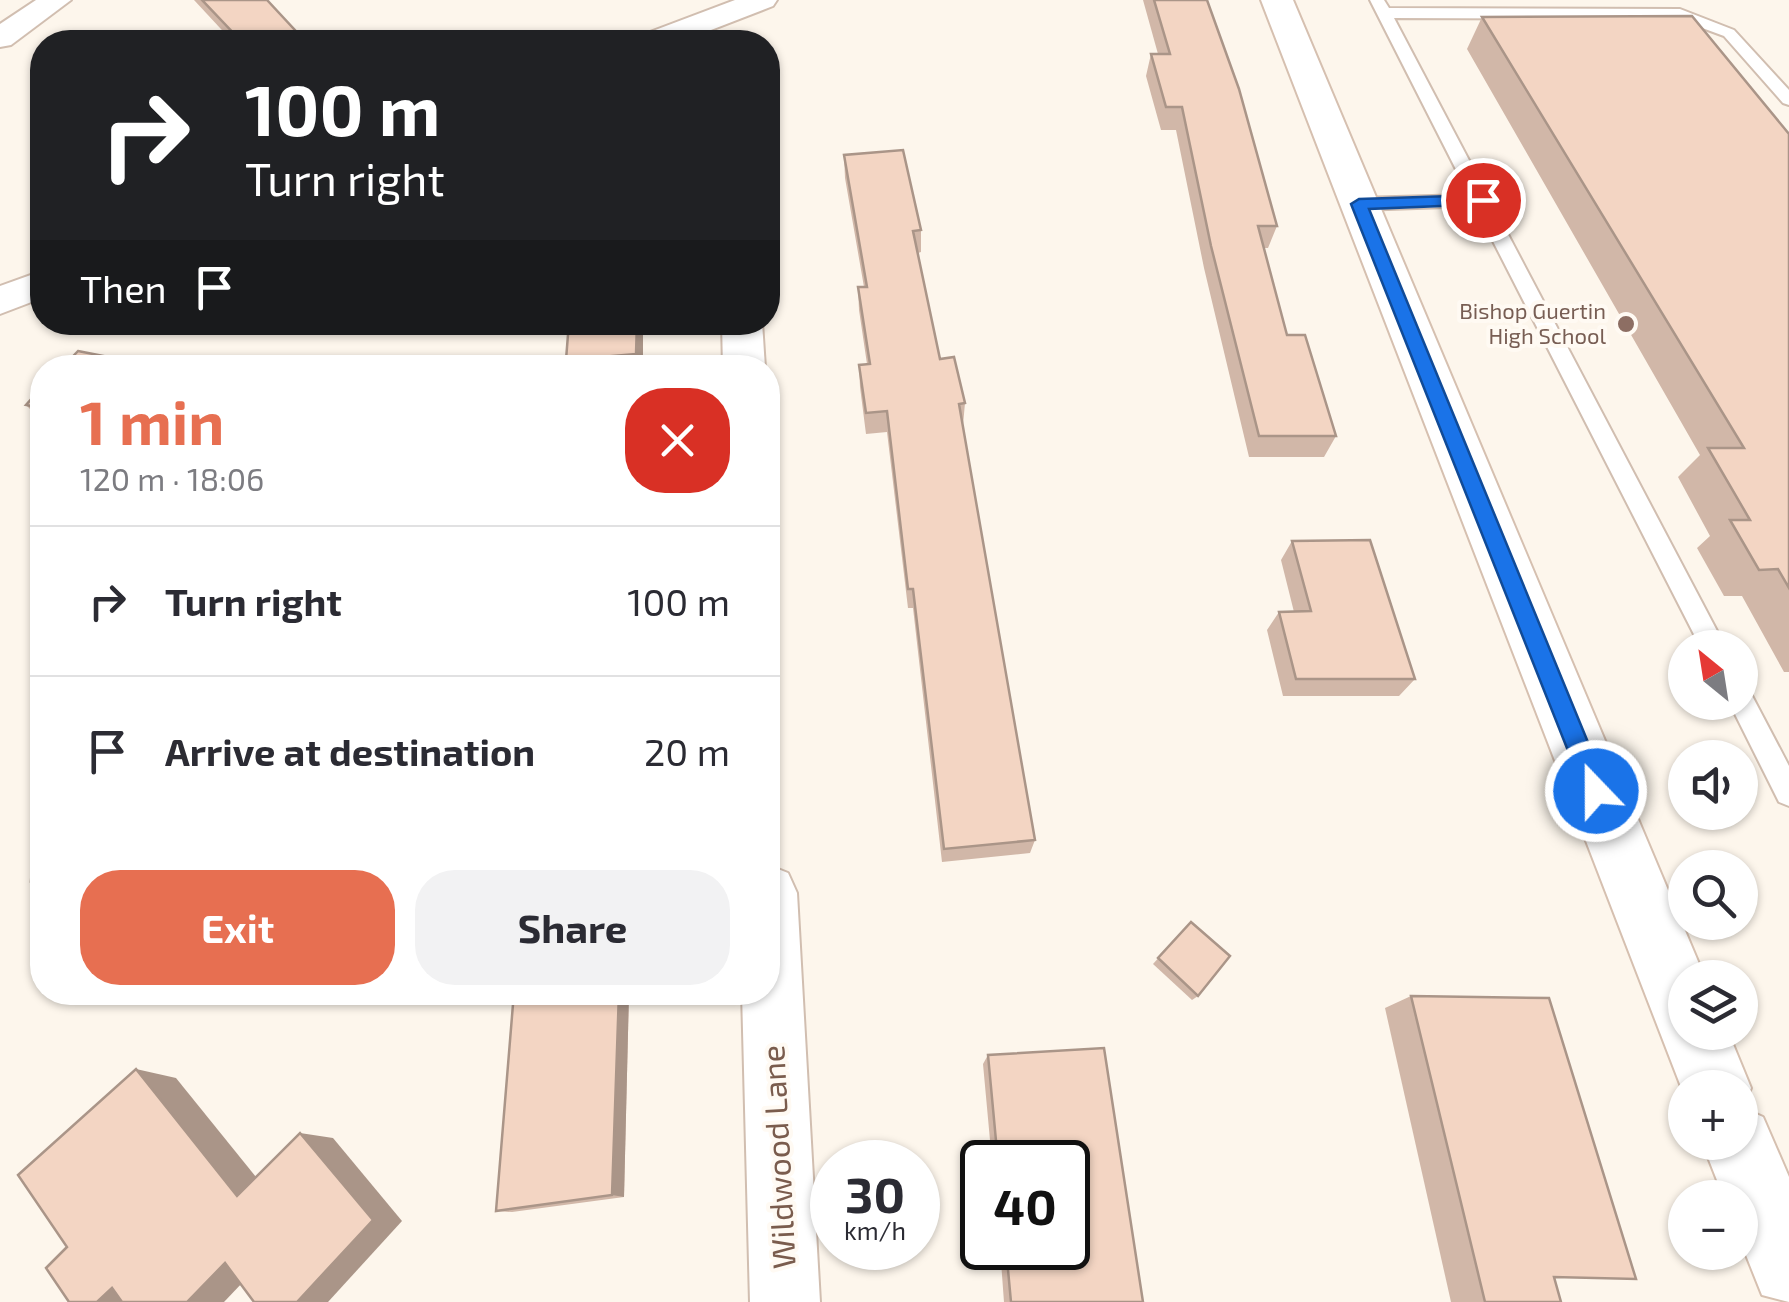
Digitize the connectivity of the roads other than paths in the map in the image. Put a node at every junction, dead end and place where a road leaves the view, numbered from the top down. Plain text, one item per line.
1 (56, 0) edge
2 (762, 0) edge
3 (1277, 0) edge
4 (1381, 6) edge
5 (1480, 6) edge
6 (730, 28) edge
7 (0, 38) edge
8 (1789, 100) edge
9 (1483, 200) junction
10 (1359, 204) junction
11 (30, 289) edge
12 (0, 301) edge
13 (1705, 630) edge
14 (1751, 720) edge
15 (1789, 793) edge
16 (1668, 969) edge
17 (773, 1005) edge
18 (1745, 1160) edge
19 (1789, 1268) edge
20 (786, 1302) edge

1 - 7 street
2 - 6 street
3 - 10 street
4 - 5 lane
4 - 9 lane
5 - 8 lane
9 - 10 lane
9 - 13 lane
10 - 16 street
11 - 12 street
14 - 15 lane
17 - 20 street, Wildwood Lane
18 - 19 street

